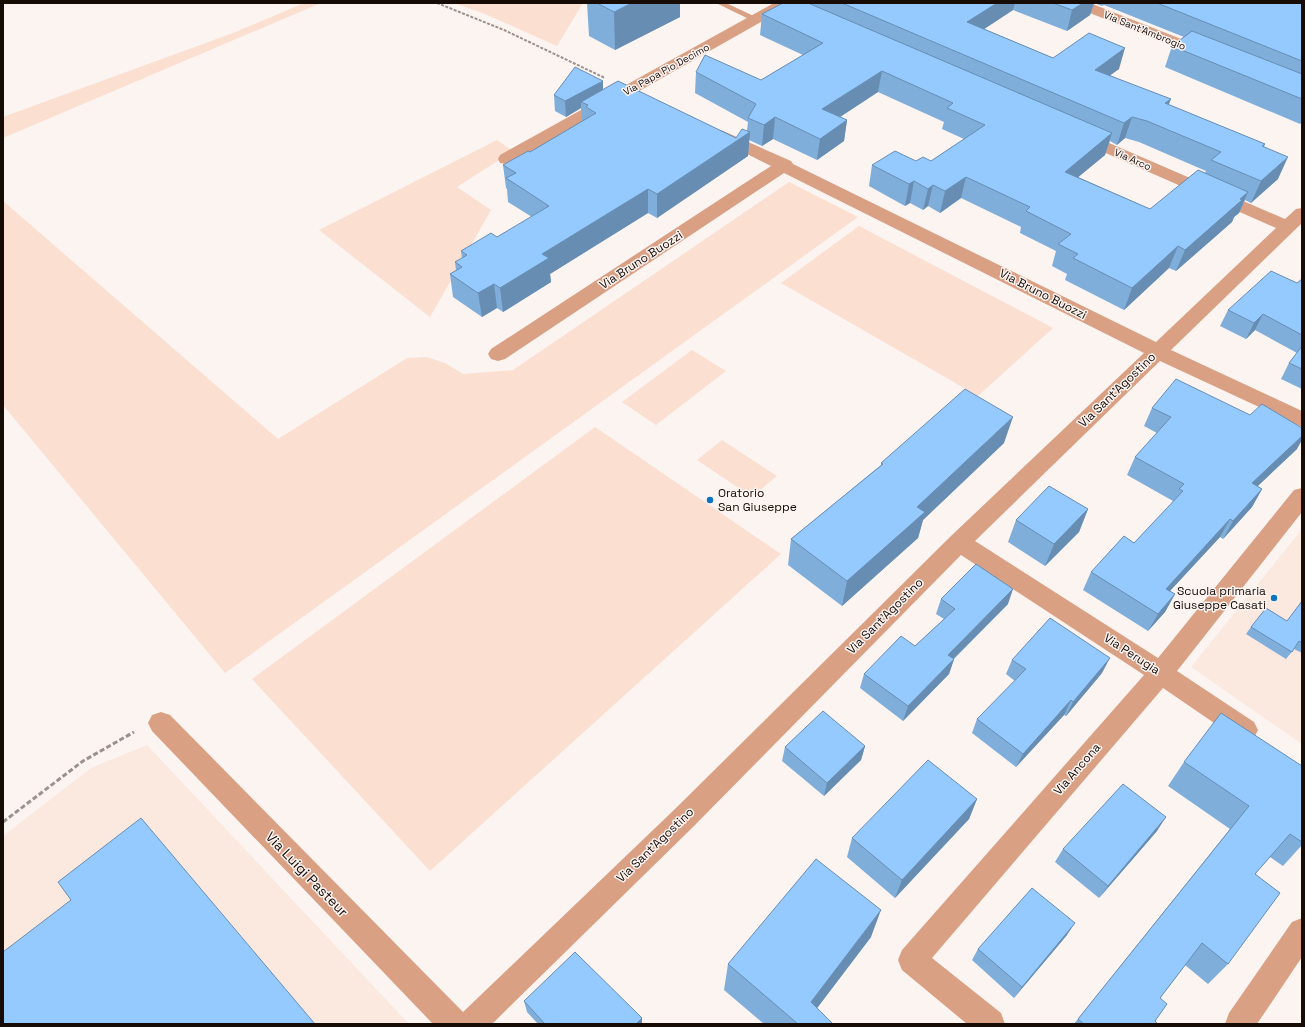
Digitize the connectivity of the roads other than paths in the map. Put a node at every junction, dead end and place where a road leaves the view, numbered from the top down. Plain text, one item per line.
1 (720, 3) edge
2 (1077, 3) edge
3 (1117, 3) edge
4 (787, 7) edge
5 (1103, 13) junction
6 (756, 19) junction
7 (1221, 60) edge
8 (629, 90) junction
9 (650, 100) edge
10 (707, 127) edge
11 (1063, 129) edge
12 (506, 159) dead end
13 (785, 165) junction
14 (1295, 220) edge
15 (1157, 351) junction
16 (498, 354) dead end
17 (1302, 420) edge
18 (1302, 496) edge
19 (959, 542) junction
20 (1161, 673) junction
21 (161, 724) road end
22 (1264, 743) edge
23 (1302, 932) edge
24 (454, 1024) edge
25 (472, 1024) edge
26 (990, 1024) edge
27 (1240, 1024) edge

1 - 6 lane
2 - 5 street, Via Sant'Ambrogio
3 - 5 street
4 - 6 street, Via Papa Pio Decimo
5 - 7 street, Via Sant'Ambrogio
6 - 8 street, Via Papa Pio Decimo
8 - 9 street
8 - 12 street, Via Papa Pio Decimo
10 - 13 street, Via Bruno Buozzi
11 - 14 street, Via Arco
13 - 15 street, Via Bruno Buozzi
13 - 16 street, Via Bruno Buozzi
14 - 15 street, Via Sant'Agostino
15 - 17 street, Via Bruno Buozzi
15 - 19 street, Via Sant'Agostino
18 - 20 street, Via Ancona
19 - 20 street, Via Perugia
19 - 25 street, Via Sant'Agostino
20 - 22 street, Via Perugia
20 - 26 street, Via Ancona
21 - 24 street, Via Luigi Pasteur
23 - 27 street

